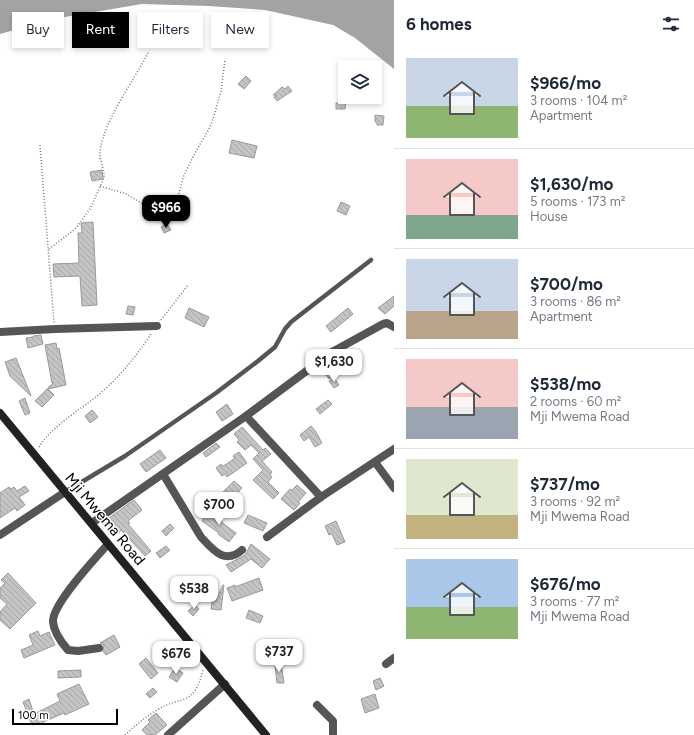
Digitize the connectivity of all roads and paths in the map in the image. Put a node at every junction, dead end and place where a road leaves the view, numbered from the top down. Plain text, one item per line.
1 (149, 51) dead end
2 (225, 60) dead end
3 (40, 145) dead end
4 (100, 186) junction
5 (49, 249) junction
6 (371, 260) dead end
7 (188, 285) dead end
8 (394, 318) edge
9 (390, 325) edge
10 (157, 326) junction
11 (55, 328) junction
12 (0, 332) edge
13 (0, 413) edge
14 (246, 416) junction
15 (394, 450) edge
16 (35, 456) junction
17 (376, 462) junction
18 (163, 474) junction
19 (394, 488) edge
20 (65, 492) junction
21 (321, 497) junction
22 (92, 523) junction
23 (0, 535) edge
24 (267, 537) dead end
25 (108, 544) junction
26 (242, 550) dead end
27 (99, 648) dead end
28 (394, 658) edge
29 (205, 660) junction
30 (386, 664) dead end
31 (225, 684) junction
32 (316, 705) dead end
33 (125, 735) edge
34 (168, 735) edge
35 (266, 735) edge
36 (333, 735) edge

1 - 4 path
2 - 4 path
3 - 5 path
4 - 5 path
5 - 11 path
6 - 20 lane
7 - 10 path
8 - 9 street
9 - 14 street
10 - 11 street
10 - 16 path
11 - 12 street
13 - 16 main road, Mji Mwema Road
14 - 18 street
14 - 21 street
15 - 17 street
16 - 20 main road, Mji Mwema Road
17 - 19 street
17 - 21 street
18 - 22 street
18 - 26 street
20 - 22 main road, Mji Mwema Road
20 - 23 street
21 - 24 street
22 - 25 main road, Mji Mwema Road
25 - 27 street
25 - 29 main road, Mji Mwema Road
28 - 30 street
29 - 31 main road, Mji Mwema Road
29 - 33 path
31 - 34 street
31 - 35 main road, Mji Mwema Road
32 - 36 street

